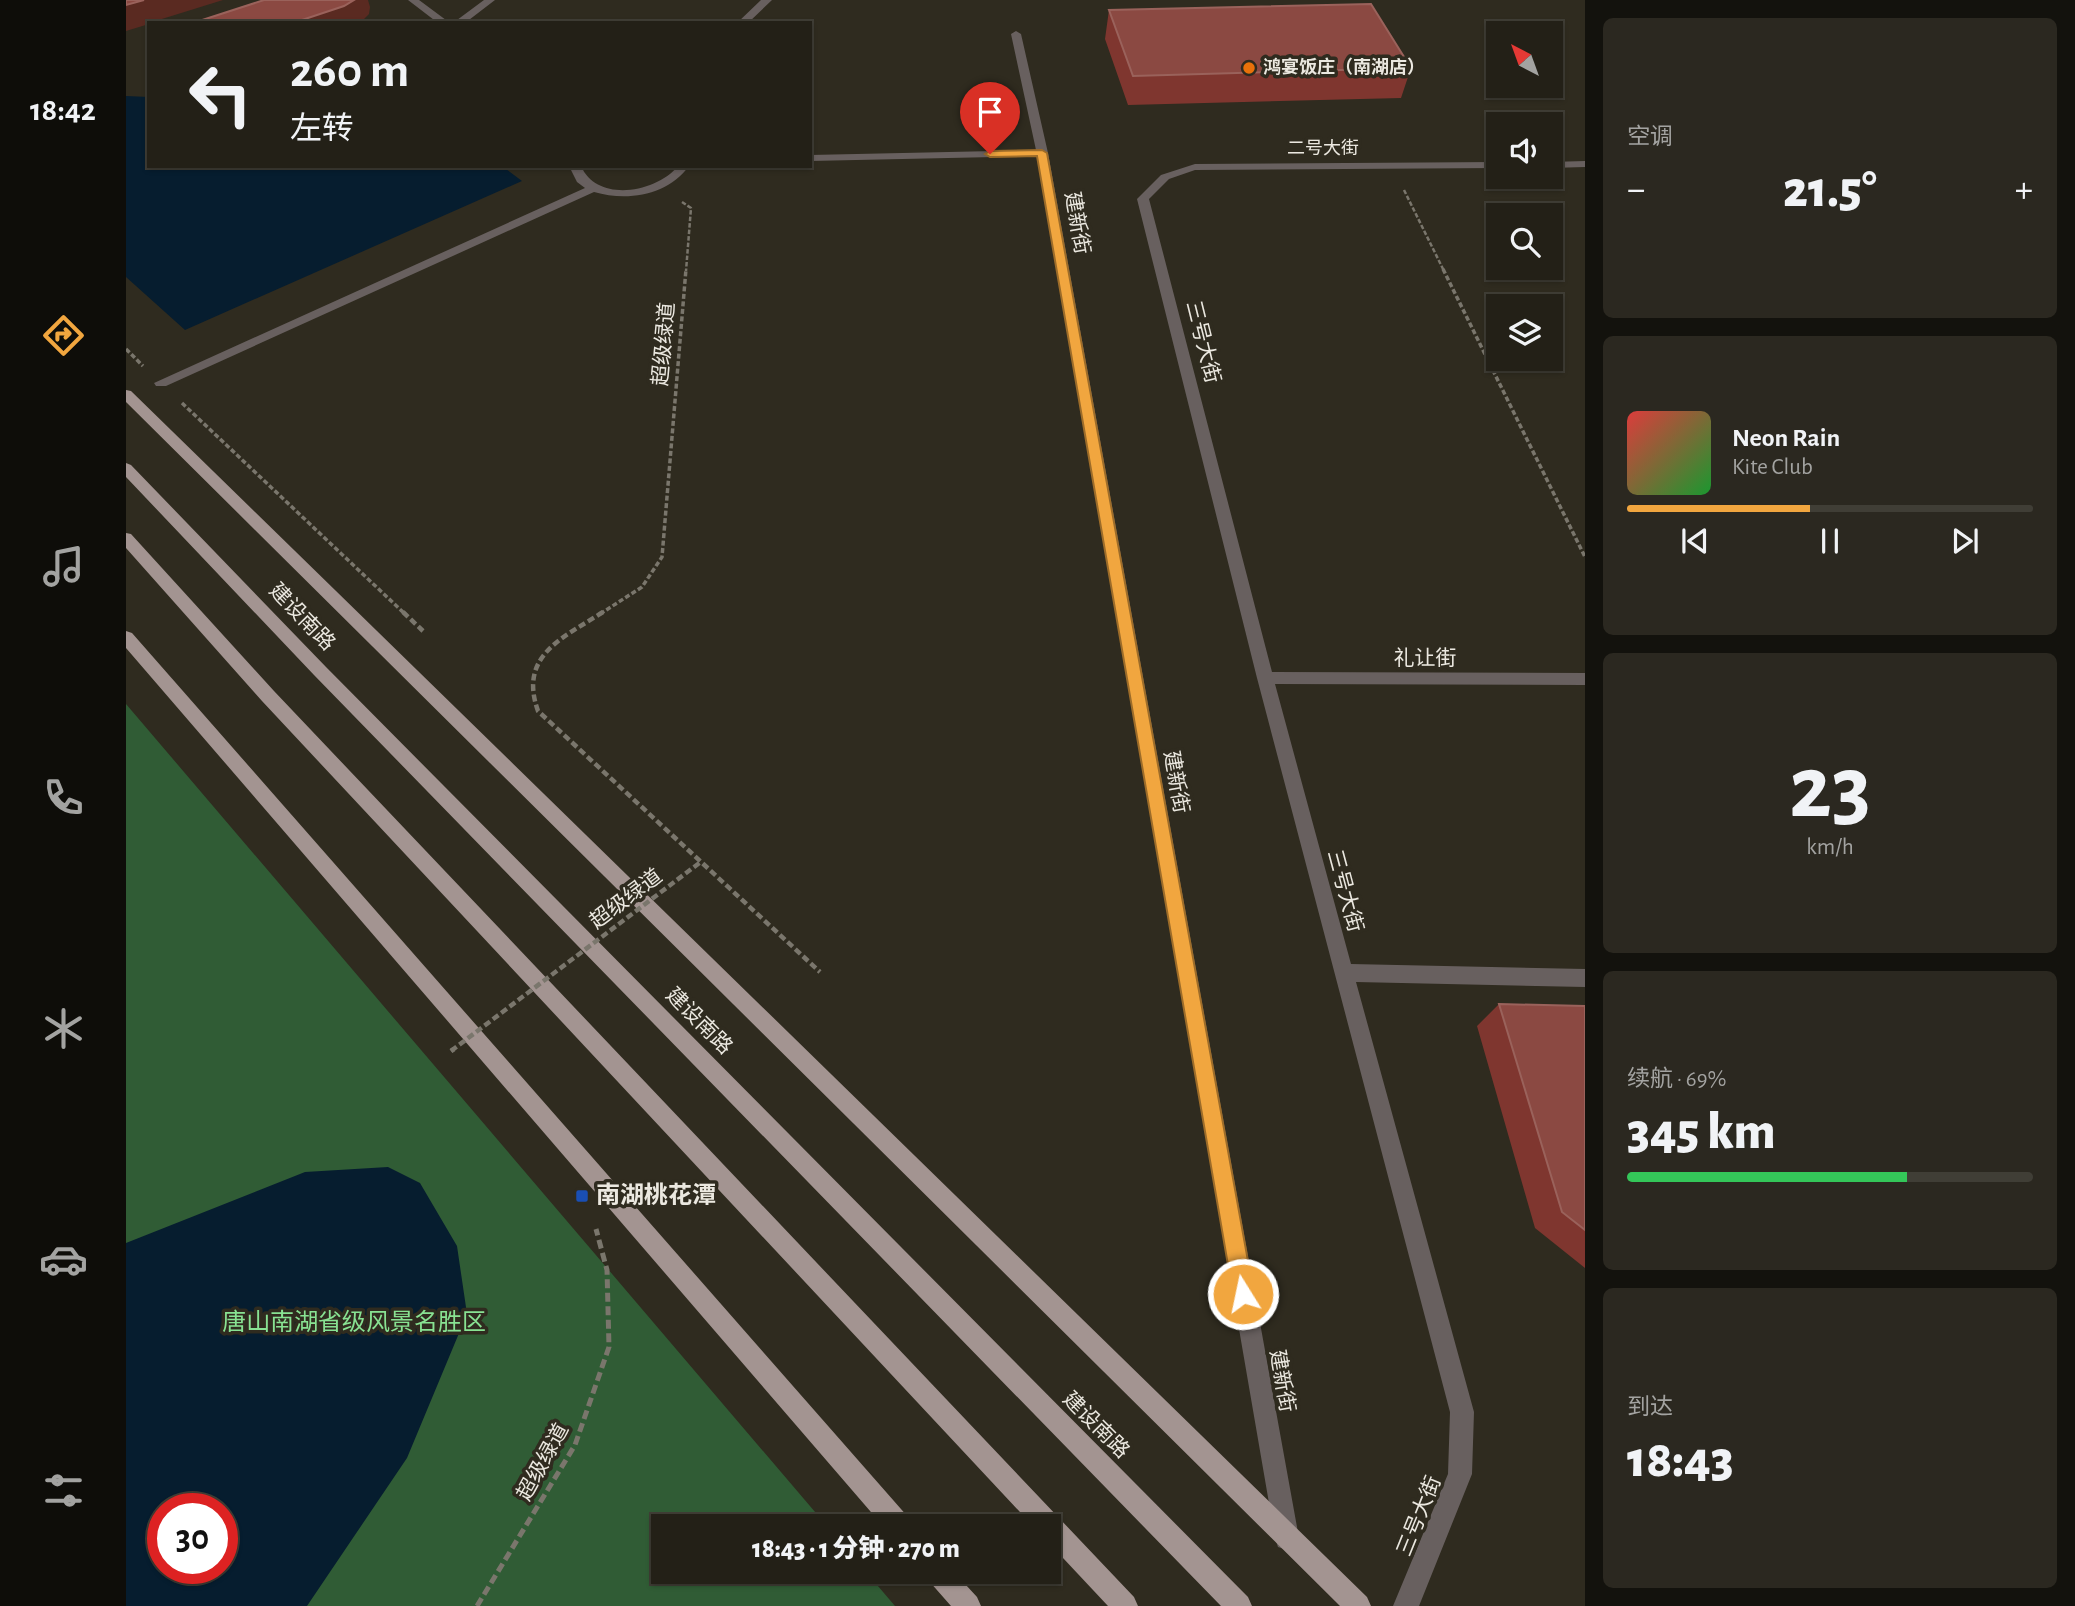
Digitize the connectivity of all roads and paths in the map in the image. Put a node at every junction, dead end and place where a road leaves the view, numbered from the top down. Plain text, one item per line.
1 (412, 0) edge
2 (490, 0) edge
3 (767, 0) edge
4 (442, 21) edge
5 (461, 21) edge
6 (744, 21) edge
7 (1016, 34) dead end
8 (1042, 153) junction
9 (812, 158) edge
10 (1563, 164) edge
11 (1585, 164) edge
12 (1486, 165) edge
13 (1392, 166) junction
14 (576, 168) edge
15 (682, 168) edge
16 (1153, 184) joint
17 (594, 188) junction
18 (691, 208) dead end
19 (126, 349) edge
20 (161, 383) junction
21 (126, 394) edge
22 (126, 468) edge
23 (126, 538) edge
24 (1585, 557) edge
25 (424, 631) dead end
26 (126, 637) edge
27 (1265, 678) junction
28 (1585, 679) edge
29 (702, 861) junction
30 (820, 972) dead end
31 (1343, 974) junction
32 (1585, 978) edge
33 (460, 1062) dead end
34 (593, 1222) dead end
35 (889, 1514) edge
36 (1287, 1538) junction
37 (949, 1584) edge
38 (477, 1606) edge
39 (968, 1606) edge
40 (1125, 1606) edge
41 (1240, 1606) edge
42 (1358, 1606) edge
43 (1406, 1606) edge

1 - 4 street
2 - 5 street
3 - 6 street
7 - 8 street, 建新街
8 - 9 street
8 - 36 street, 建新街
10 - 11 street
12 - 13 street, 二号大街
13 - 16 street, 二号大街
13 - 24 path
14 - 17 street
15 - 17 street
16 - 27 street, 三号大街
17 - 20 street
18 - 29 path, 超级绿道
19 - 20 path
20 - 25 path
21 - 36 main road
22 - 41 main road, 建设南路
23 - 40 main road
26 - 35 main road
27 - 28 street, 礼让街
27 - 31 street, 三号大街
29 - 30 path
29 - 33 path, 超级绿道, bridge
31 - 32 street
31 - 43 street, 三号大街
34 - 38 path, 超级绿道
36 - 42 main road
37 - 39 main road

